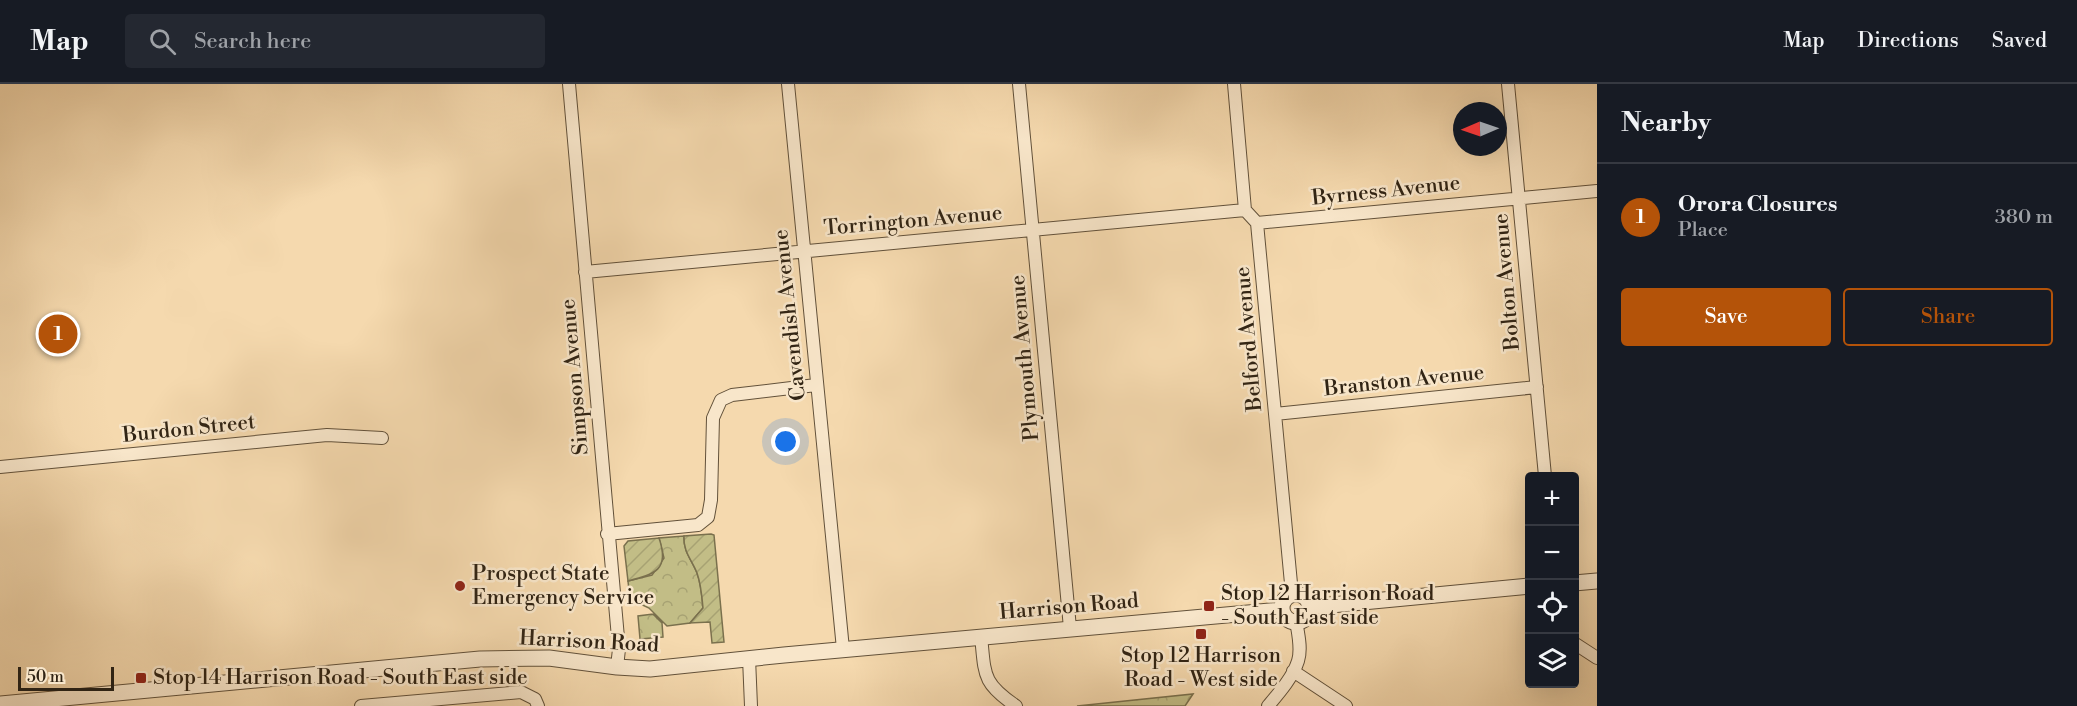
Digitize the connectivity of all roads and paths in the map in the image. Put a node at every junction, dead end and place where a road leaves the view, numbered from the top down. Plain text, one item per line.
1 (569, 84) edge
2 (788, 84) edge
3 (1019, 84) edge
4 (1234, 84) edge
5 (1508, 84) edge
6 (1597, 191) edge
7 (1519, 198) junction
8 (1245, 210) junction
9 (1257, 223) junction
10 (1033, 229) junction
11 (803, 251) junction
12 (585, 272) junction
13 (816, 385) junction
14 (1536, 387) junction
15 (1275, 414) junction
16 (382, 438) dead end
17 (0, 467) edge
18 (1544, 472) edge
19 (607, 534) junction
20 (1597, 581) edge
21 (1579, 583) edge
22 (1525, 590) edge
23 (1292, 594) junction
24 (1310, 608) junction
25 (1282, 610) junction
26 (1296, 621) junction
27 (1070, 628) junction
28 (981, 636) junction
29 (1579, 646) edge
30 (843, 649) junction
31 (749, 658) junction
32 (1597, 658) edge
33 (617, 667) junction
34 (1293, 671) junction
35 (537, 703) edge
36 (0, 704) edge
37 (361, 706) edge
38 (752, 706) edge
39 (1016, 706) edge
40 (1268, 706) edge
41 (1346, 706) edge

1 - 12 street, Simpson Avenue
2 - 11 street, Cavendish Avenue
3 - 10 street, Plymouth Avenue
4 - 8 street
5 - 7 street, Bolton Avenue
6 - 7 street, Byrness Avenue
7 - 9 street, Byrness Avenue
7 - 14 street, Bolton Avenue
8 - 9 street
8 - 10 street, Torrington Avenue
9 - 15 street, Belford Avenue
10 - 11 street, Torrington Avenue
10 - 27 street, Plymouth Avenue
11 - 12 street, Torrington Avenue
11 - 13 street, Cavendish Avenue
12 - 19 street, Simpson Avenue
13 - 19 street
13 - 30 street, Cavendish Avenue
14 - 15 street, Branston Avenue
14 - 18 street, Bolton Avenue
15 - 23 street, Belford Avenue
16 - 17 street, Burdon Street
19 - 33 street, Simpson Avenue
20 - 21 street
22 - 24 street
23 - 24 street
23 - 25 street
24 - 26 street
25 - 26 street
25 - 27 street, Harrison Road
26 - 34 street
27 - 28 street, Harrison Road
28 - 30 street, Harrison Road
28 - 39 street
29 - 32 street
30 - 31 street, Harrison Road
31 - 33 street, Harrison Road
31 - 38 street
33 - 36 street, Harrison Road
34 - 40 street
34 - 41 street
35 - 37 street

